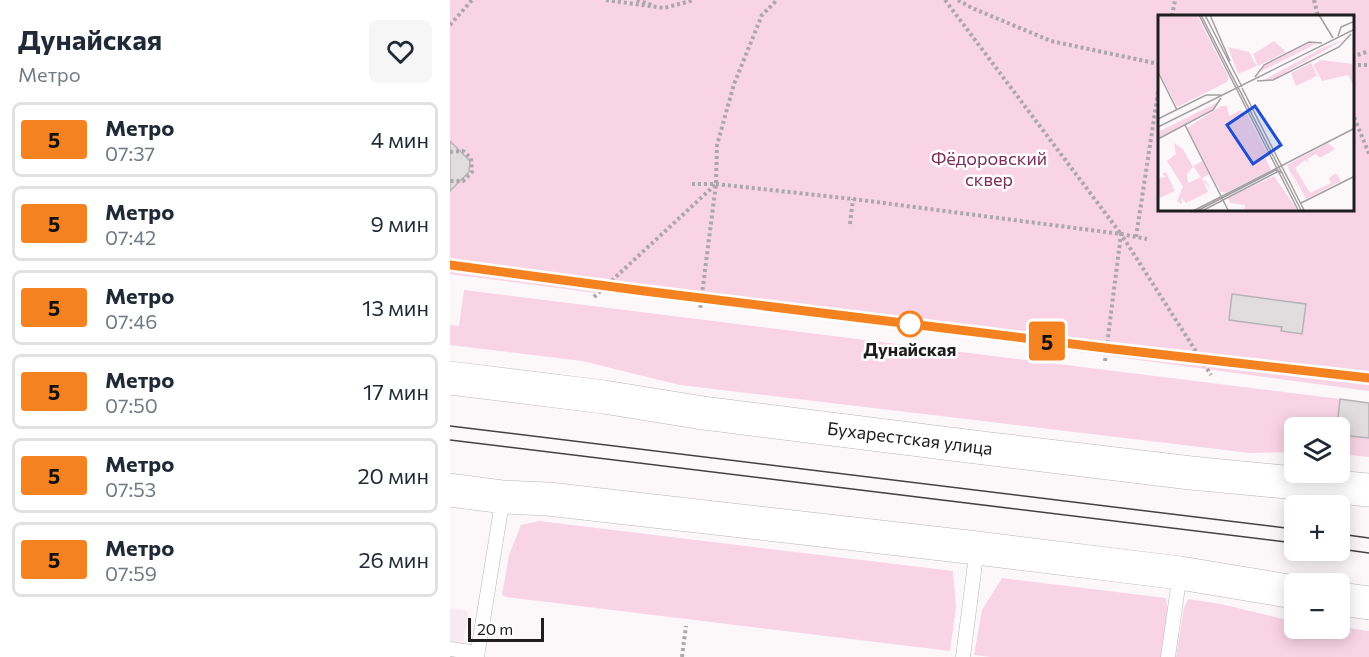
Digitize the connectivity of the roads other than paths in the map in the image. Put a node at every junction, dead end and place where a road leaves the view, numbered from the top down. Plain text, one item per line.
1 (450, 378) edge
2 (450, 490) edge
3 (1369, 490) edge
4 (503, 497) junction
5 (977, 548) junction
6 (1180, 573) junction
7 (1284, 590) edge
8 (1350, 600) edge
9 (1369, 603) edge
10 (450, 649) edge
11 (477, 655) edge
12 (963, 657) edge
13 (1168, 657) edge

1 - 3 street, Бухарестская улица
2 - 4 street
4 - 5 street
4 - 11 lane
5 - 6 street
5 - 12 lane
6 - 7 street
6 - 13 lane
8 - 9 street
10 - 11 lane

